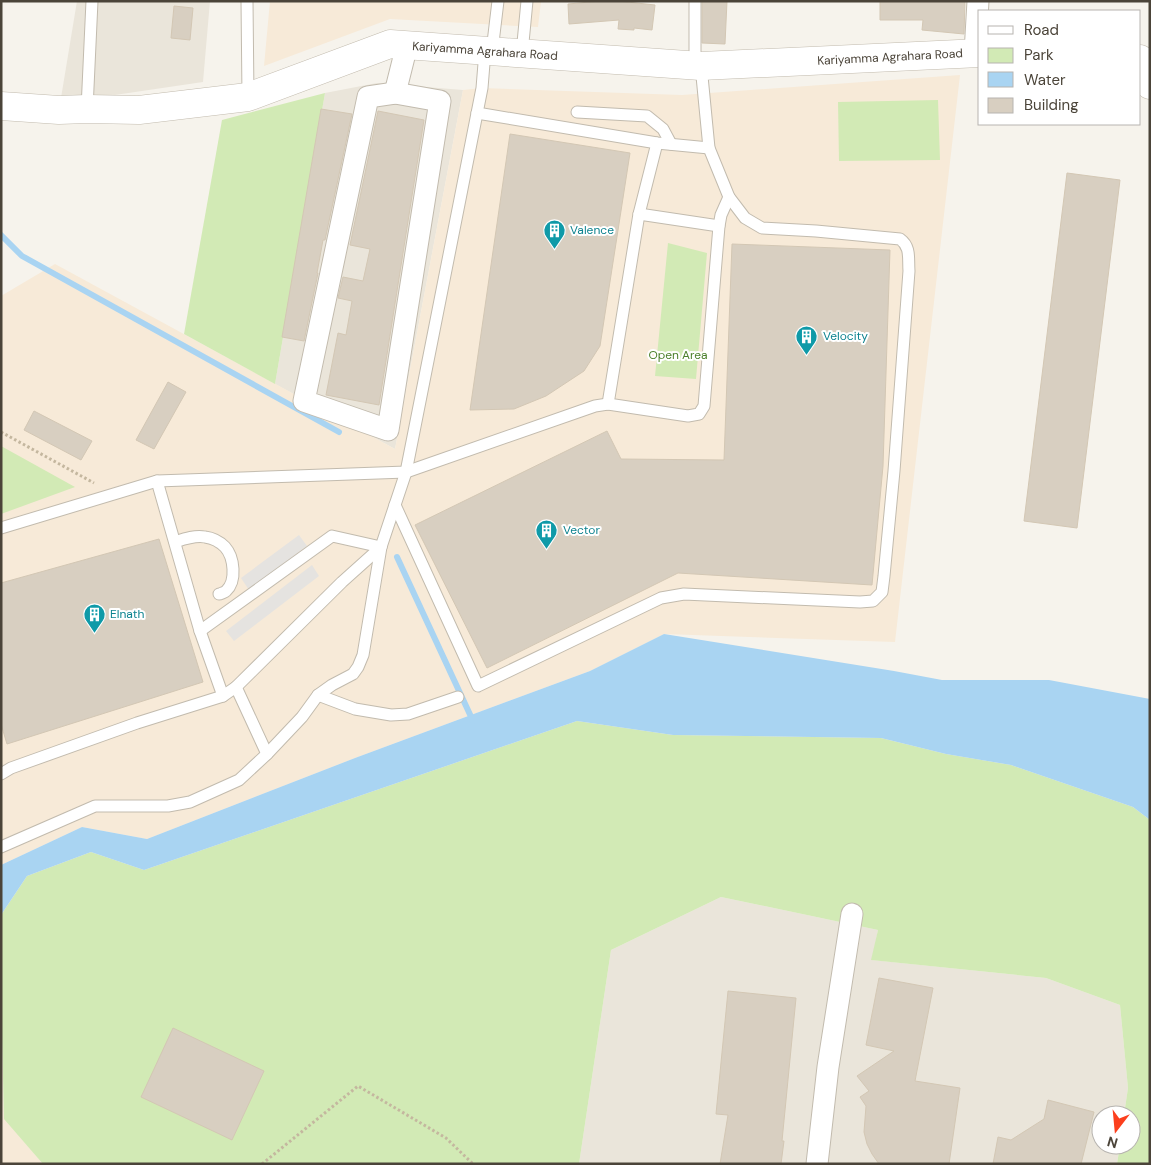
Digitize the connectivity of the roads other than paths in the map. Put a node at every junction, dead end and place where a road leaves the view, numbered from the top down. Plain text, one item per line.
1 (92, 1) edge
2 (246, 1) edge
3 (498, 1) edge
4 (527, 1) edge
5 (695, 1) edge
6 (978, 1) edge
7 (408, 45) junction
8 (488, 51) junction
9 (978, 53) edge
10 (522, 54) junction
11 (1141, 62) edge
12 (698, 65) junction
13 (1150, 85) edge
14 (395, 93) junction
15 (248, 97) junction
16 (1, 106) edge
17 (87, 109) junction
18 (577, 112) dead end
19 (477, 113) junction
20 (658, 143) junction
21 (671, 144) junction
22 (709, 148) junction
23 (729, 197) junction
24 (639, 214) junction
25 (719, 226) junction
26 (608, 404) junction
27 (406, 472) junction
28 (157, 481) junction
29 (395, 505) junction
30 (1, 528) edge
31 (175, 542) junction
32 (380, 546) junction
33 (219, 594) dead end
34 (200, 631) junction
35 (236, 687) junction
36 (223, 696) junction
37 (318, 696) junction
38 (458, 697) dead end
39 (267, 754) junction
40 (1, 774) edge
41 (1, 847) edge
42 (852, 914) dead end
43 (816, 1164) edge

1 - 17 lane
2 - 15 lane
3 - 8 lane
4 - 10 lane
5 - 12 lane
6 - 9 street
7 - 8 street, Kariyamma Agrahara Road
7 - 14 street
7 - 15 street, Kariyamma Agrahara Road
8 - 10 street, Kariyamma Agrahara Road
8 - 19 lane
9 - 12 street, Kariyamma Agrahara Road
10 - 12 street, Kariyamma Agrahara Road
11 - 13 street
12 - 22 lane
14 - 14 street
15 - 17 street, Kariyamma Agrahara Road
16 - 17 street, Kariyamma Agrahara Road
18 - 21 lane
19 - 20 lane
19 - 27 lane
20 - 21 lane
20 - 24 lane
21 - 22 lane
22 - 23 lane
23 - 25 lane
23 - 29 lane
24 - 25 lane
24 - 26 lane
25 - 26 lane
26 - 27 lane
27 - 28 lane
27 - 29 lane
28 - 30 lane
28 - 31 lane
29 - 32 lane
31 - 33 lane
31 - 34 lane
32 - 34 lane
32 - 35 lane
32 - 37 lane
34 - 36 lane
35 - 36 lane
35 - 39 lane
36 - 40 lane
37 - 38 lane
37 - 39 lane
39 - 41 lane
42 - 43 street

